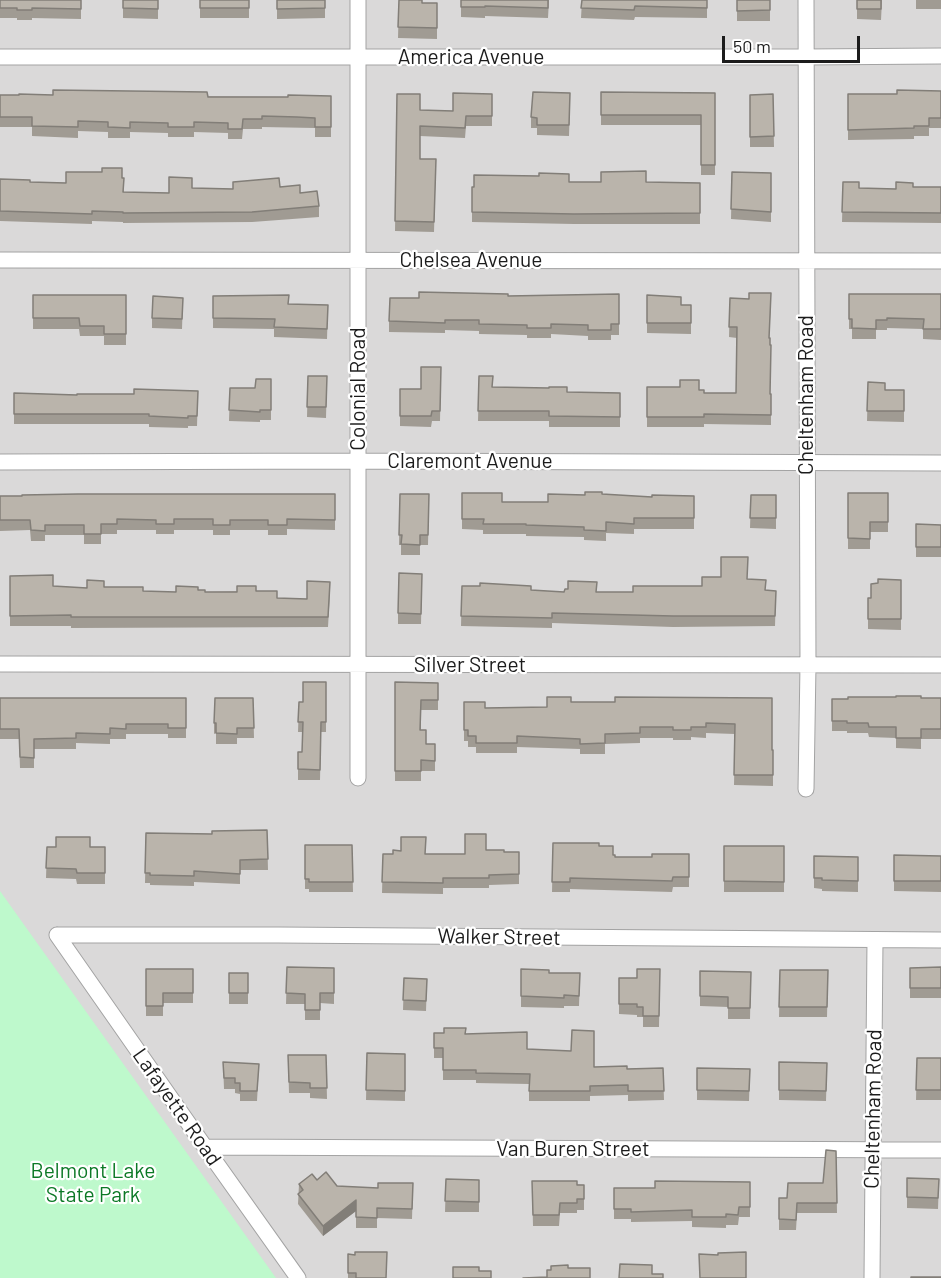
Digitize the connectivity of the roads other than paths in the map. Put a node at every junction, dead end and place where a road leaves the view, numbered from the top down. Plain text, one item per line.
1 (358, 0) edge
2 (806, 0) edge
3 (941, 56) edge
4 (0, 57) edge
5 (358, 57) junction
6 (806, 57) junction
7 (358, 259) junction
8 (0, 260) edge
9 (806, 261) junction
10 (941, 261) edge
11 (358, 461) junction
12 (0, 462) edge
13 (806, 463) junction
14 (941, 463) edge
15 (0, 664) edge
16 (357, 665) junction
17 (808, 665) junction
18 (941, 665) edge
19 (358, 778) dead end
20 (806, 789) dead end
21 (57, 935) joint
22 (875, 940) junction
23 (941, 940) edge
24 (205, 1148) junction
25 (873, 1150) junction
26 (941, 1150) edge
27 (298, 1278) edge
28 (872, 1278) edge

1 - 5 street, Colonial Road
2 - 6 street, Cheltenham Road
3 - 6 street, America Avenue
4 - 5 street, America Avenue
5 - 6 street, America Avenue
5 - 7 street, Colonial Road
6 - 9 street, Cheltenham Road
7 - 8 street, Chelsea Avenue
7 - 9 street, Chelsea Avenue
7 - 11 street, Colonial Road
9 - 10 street, Chelsea Avenue
9 - 13 street, Cheltenham Road
11 - 12 street, Claremont Avenue
11 - 13 street, Claremont Avenue
11 - 16 street, Colonial Road
13 - 14 street, Claremont Avenue
13 - 17 street, Cheltenham Road
15 - 16 street, Silver Street
16 - 17 street, Silver Street
16 - 19 street, Colonial Road
17 - 18 street, Silver Street
17 - 20 street, Cheltenham Road
21 - 22 street, Walker Street
21 - 24 street, Lafayette Road
22 - 23 street, Walker Street
22 - 25 street, Cheltenham Road
24 - 25 street, Van Buren Street
24 - 27 street, Lafayette Road
25 - 26 street, Van Buren Street
25 - 28 street, Cheltenham Road

